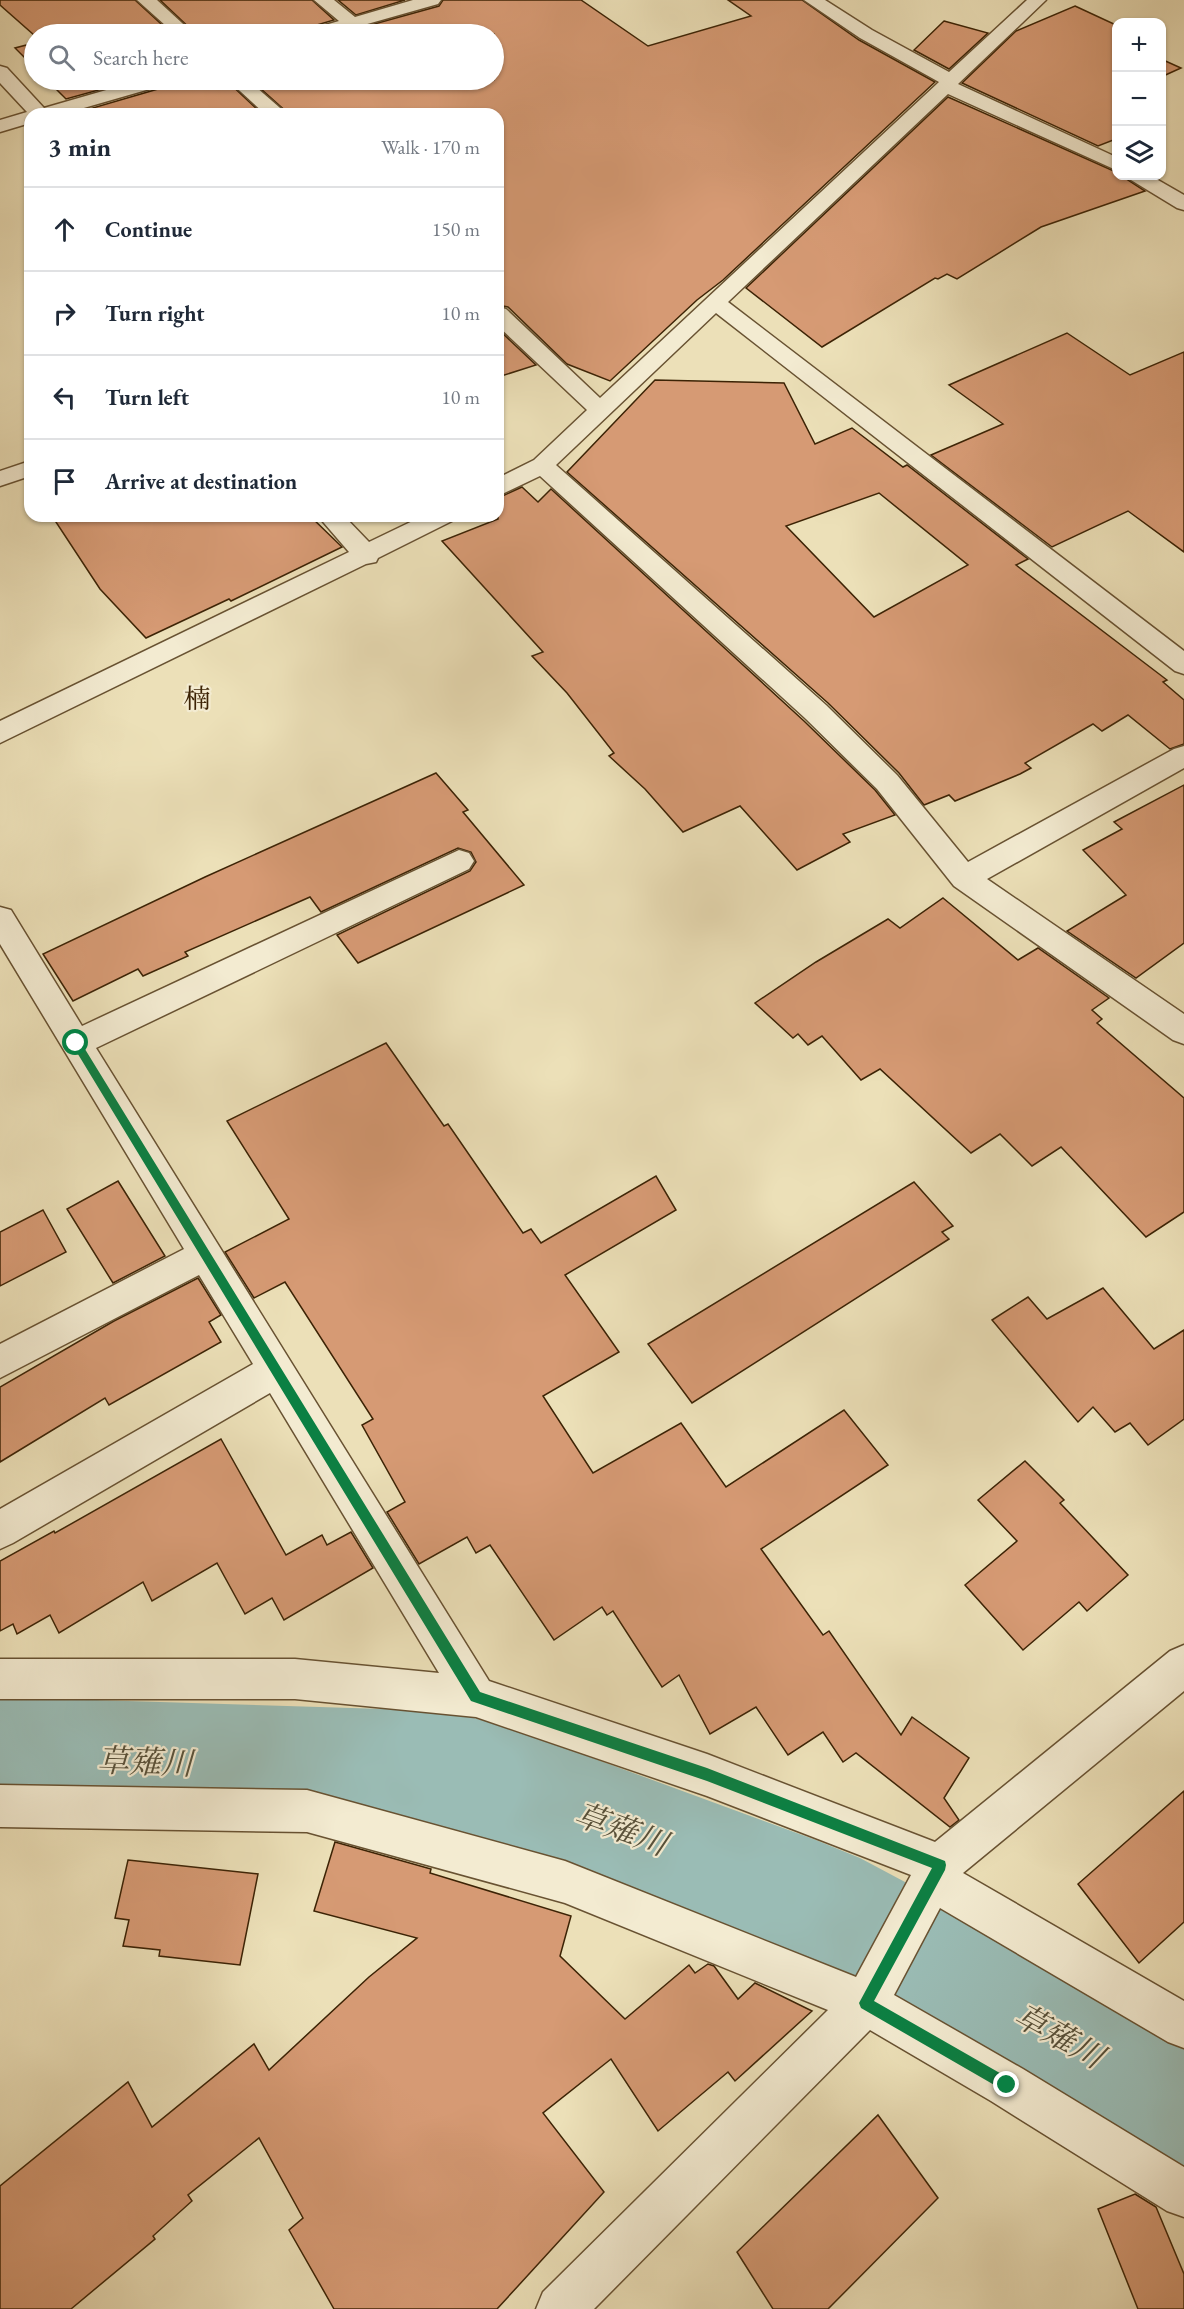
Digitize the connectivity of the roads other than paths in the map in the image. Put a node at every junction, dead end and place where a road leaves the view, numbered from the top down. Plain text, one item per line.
1 (146, 0) edge
2 (323, 0) edge
3 (432, 0) edge
4 (813, 0) edge
5 (1037, 0) edge
6 (352, 23) junction
7 (174, 24) edge
8 (349, 24) edge
9 (0, 72) edge
10 (949, 83) junction
11 (126, 90) edge
12 (248, 90) edge
13 (43, 108) edge
14 (66, 108) edge
15 (269, 108) edge
16 (24, 119) edge
17 (0, 126) edge
18 (1112, 162) edge
19 (1145, 180) edge
20 (1184, 204) edge
21 (715, 302) junction
22 (504, 320) edge
23 (602, 411) junction
24 (542, 465) junction
25 (24, 470) edge
26 (0, 479) edge
27 (504, 485) edge
28 (336, 522) edge
29 (431, 522) edge
30 (367, 555) junction
31 (1184, 665) edge
32 (0, 733) edge
33 (1184, 756) edge
34 (459, 861) dead end
35 (964, 878) junction
36 (0, 918) edge
37 (1184, 1031) edge
38 (76, 1043) junction
39 (205, 1255) junction
40 (0, 1362) edge
41 (276, 1370) junction
42 (0, 1530) edge
43 (1184, 1665) edge
44 (0, 1679) edge
45 (476, 1697) junction
46 (0, 1806) edge
47 (936, 1872) junction
48 (866, 2003) junction
49 (1184, 2026) edge
50 (1184, 2194) edge
51 (560, 2309) edge

1 - 7 street
2 - 6 street
3 - 6 street
4 - 10 street
5 - 10 street
6 - 8 street
9 - 13 street
10 - 18 street
10 - 21 street
11 - 14 street
12 - 15 street
16 - 17 street
19 - 20 street
21 - 23 street
21 - 31 street
22 - 23 street
23 - 24 street
24 - 27 street
24 - 35 street
25 - 26 street
28 - 30 street
29 - 30 street
30 - 32 street
33 - 35 street
34 - 38 street
35 - 37 street
36 - 38 street
38 - 39 street
39 - 40 street
39 - 41 street
41 - 42 street
41 - 45 street
43 - 47 street
44 - 45 street
45 - 47 street
46 - 48 street
47 - 48 street
47 - 49 street
48 - 50 street
48 - 51 street

